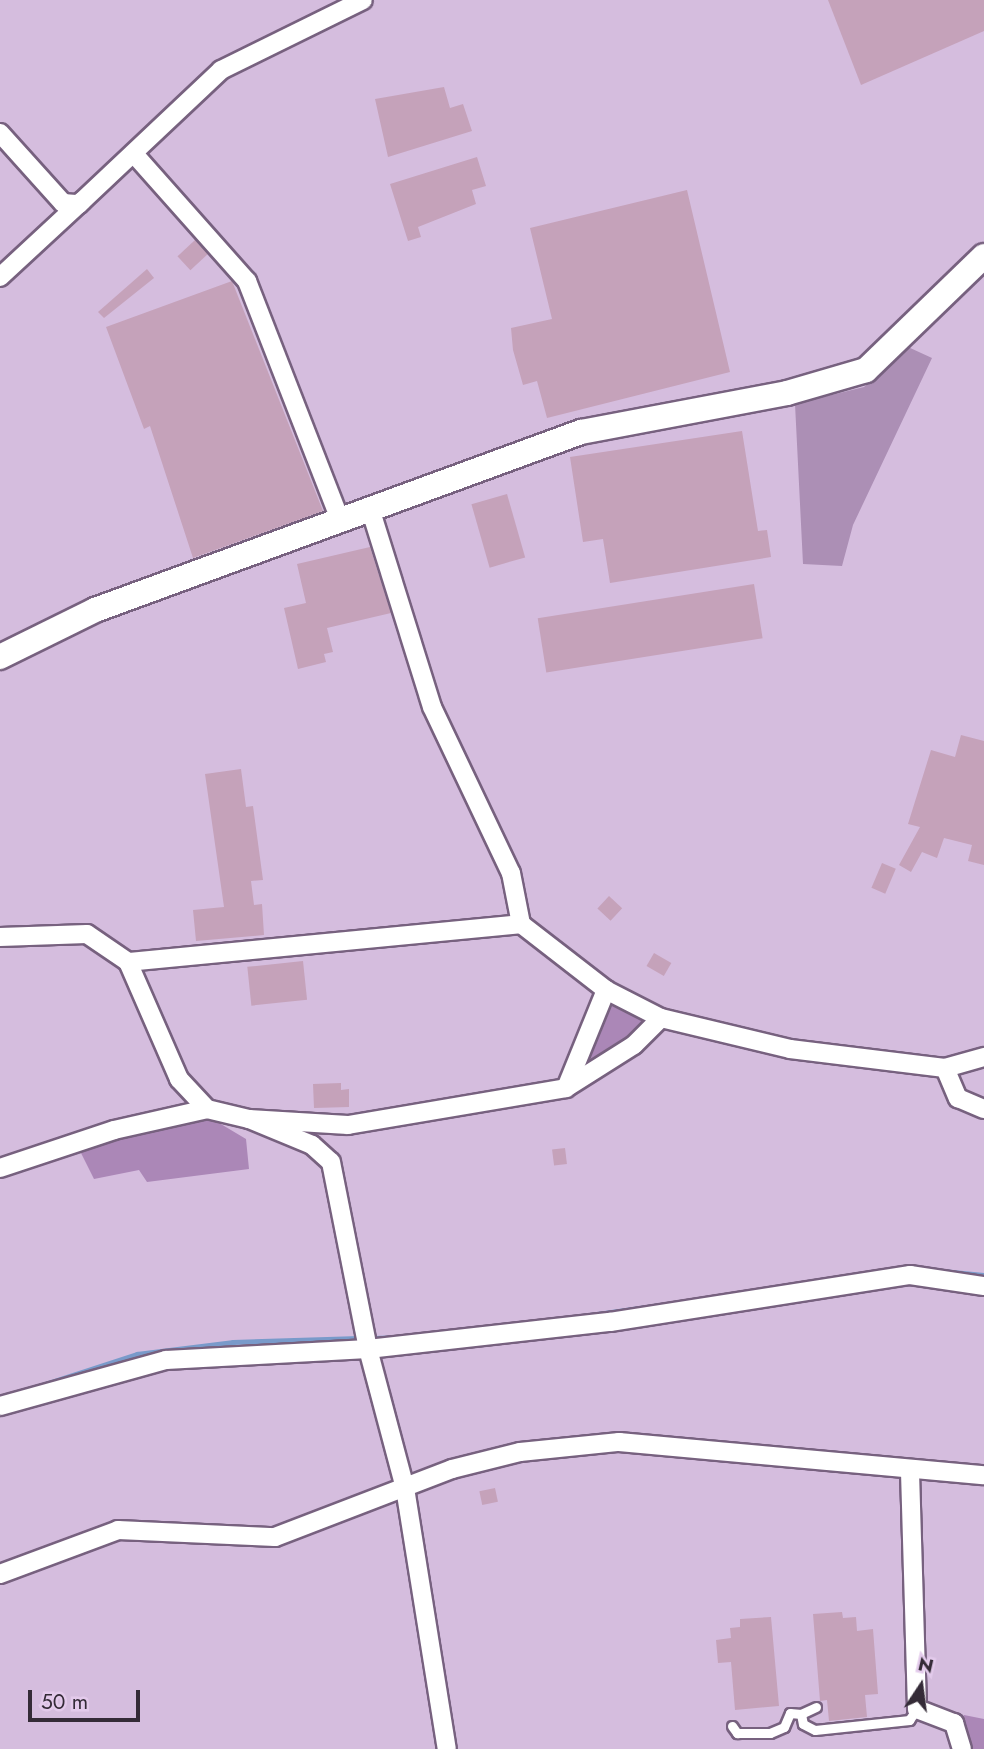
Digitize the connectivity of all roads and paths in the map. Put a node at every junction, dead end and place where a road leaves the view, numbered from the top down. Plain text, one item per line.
1 (363, 0) edge
2 (0, 133) edge
3 (135, 155) junction
4 (82, 201) junction
5 (984, 256) edge
6 (0, 277) edge
7 (370, 508) junction
8 (340, 520) junction
9 (0, 657) edge
10 (521, 924) junction
11 (0, 937) edge
12 (128, 962) junction
13 (606, 990) junction
14 (661, 1017) junction
15 (984, 1057) edge
16 (945, 1068) junction
17 (566, 1088) junction
18 (207, 1109) junction
19 (984, 1109) edge
20 (249, 1119) junction
21 (0, 1168) edge
22 (984, 1286) edge
23 (368, 1349) junction
24 (0, 1406) edge
25 (910, 1472) junction
26 (984, 1475) edge
27 (405, 1488) junction
28 (0, 1574) edge
29 (816, 1707) dead end
30 (917, 1709) junction
31 (801, 1714) junction
32 (732, 1726) dead end
33 (447, 1749) edge
34 (962, 1749) edge

1 - 3 street
2 - 4 street
3 - 4 street
3 - 8 street
4 - 6 street
5 - 7 street
7 - 8 street
7 - 10 street
8 - 9 street
10 - 12 street
10 - 13 street
11 - 12 street
12 - 18 street
13 - 14 street
13 - 17 street
14 - 16 street
14 - 17 street
15 - 16 street
16 - 19 street
17 - 20 street
18 - 20 street
18 - 21 street
20 - 23 street
22 - 23 street
23 - 24 street
23 - 27 street
25 - 26 street
25 - 27 street
25 - 30 street
27 - 28 street
27 - 33 street
29 - 31 lane
30 - 31 lane
30 - 34 street
31 - 32 lane

